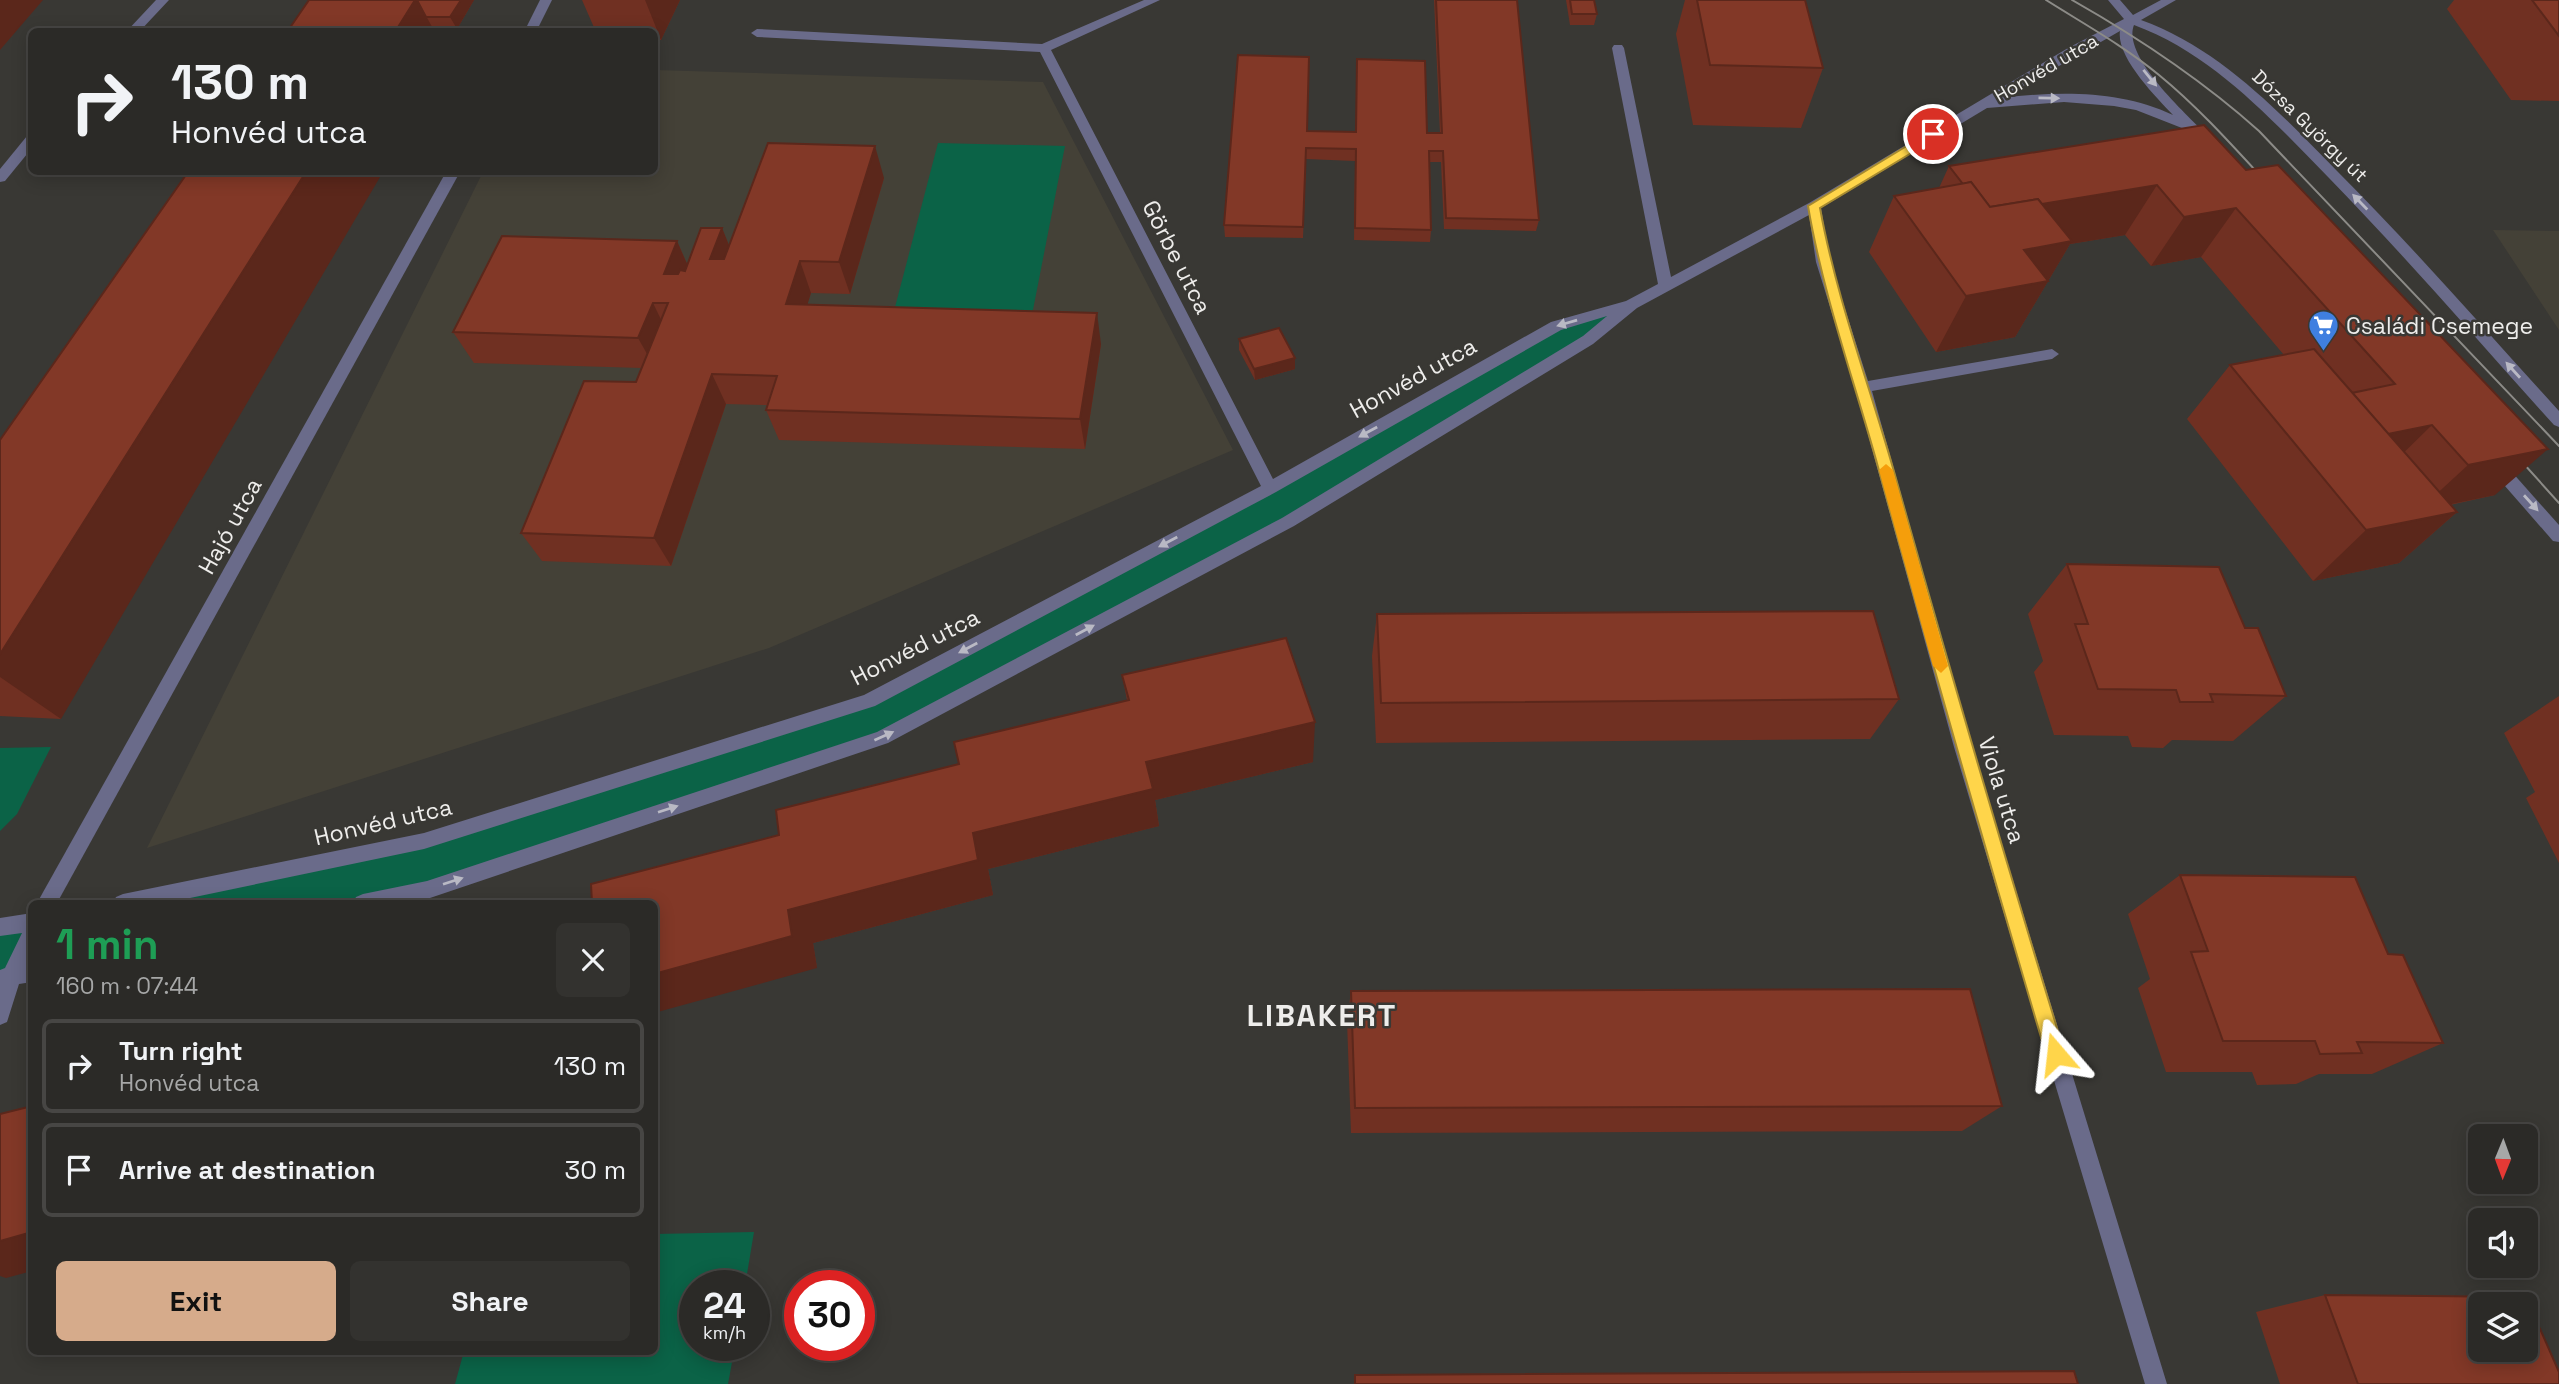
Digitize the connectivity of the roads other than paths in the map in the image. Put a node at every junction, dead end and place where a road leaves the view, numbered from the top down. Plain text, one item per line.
1 (163, 0) edge
2 (546, 0) edge
3 (1154, 0) edge
4 (2114, 0) edge
5 (2169, 0) edge
6 (2131, 20) junction
7 (136, 28) edge
8 (532, 28) edge
9 (757, 33) dead end
10 (1044, 48) junction
11 (1618, 48) dead end
12 (1981, 105) junction
13 (2198, 133) junction
14 (28, 144) edge
15 (2217, 154) edge
16 (451, 175) edge
17 (0, 177) edge
18 (1814, 206) junction
19 (1665, 285) junction
20 (1632, 304) junction
21 (2052, 354) dead end
22 (1863, 387) junction
23 (2559, 421) edge
24 (2484, 452) edge
25 (1270, 488) junction
26 (2559, 536) edge
27 (49, 900) edge
28 (138, 900) edge
29 (378, 900) edge
30 (28, 923) edge
31 (0, 928) edge
32 (28, 940) edge
33 (28, 973) edge
34 (5, 977) edge
35 (0, 1015) edge
36 (2156, 1384) edge

1 - 7 street
2 - 8 street
3 - 10 street
4 - 6 street
5 - 6 street, Honvéd utca
6 - 12 street, Honvéd utca
6 -> 13 street
23 -> 6 street, Dózsa György út
9 - 10 street
10 - 25 street, Görbe utca
11 - 19 street
12 -> 13 street
12 - 18 street, Honvéd utca
13 - 15 street
14 - 17 street
16 - 27 street, Hajó utca
18 - 19 street, Honvéd utca
18 - 22 street, Viola utca
19 - 20 street, Honvéd utca
20 -> 25 street, Honvéd utca
29 -> 20 street, Honvéd utca
21 - 22 street
22 - 36 street, Viola utca
24 -> 26 street
25 -> 28 street, Honvéd utca
30 - 31 street
32 - 34 street
33 - 34 street
34 - 35 street

